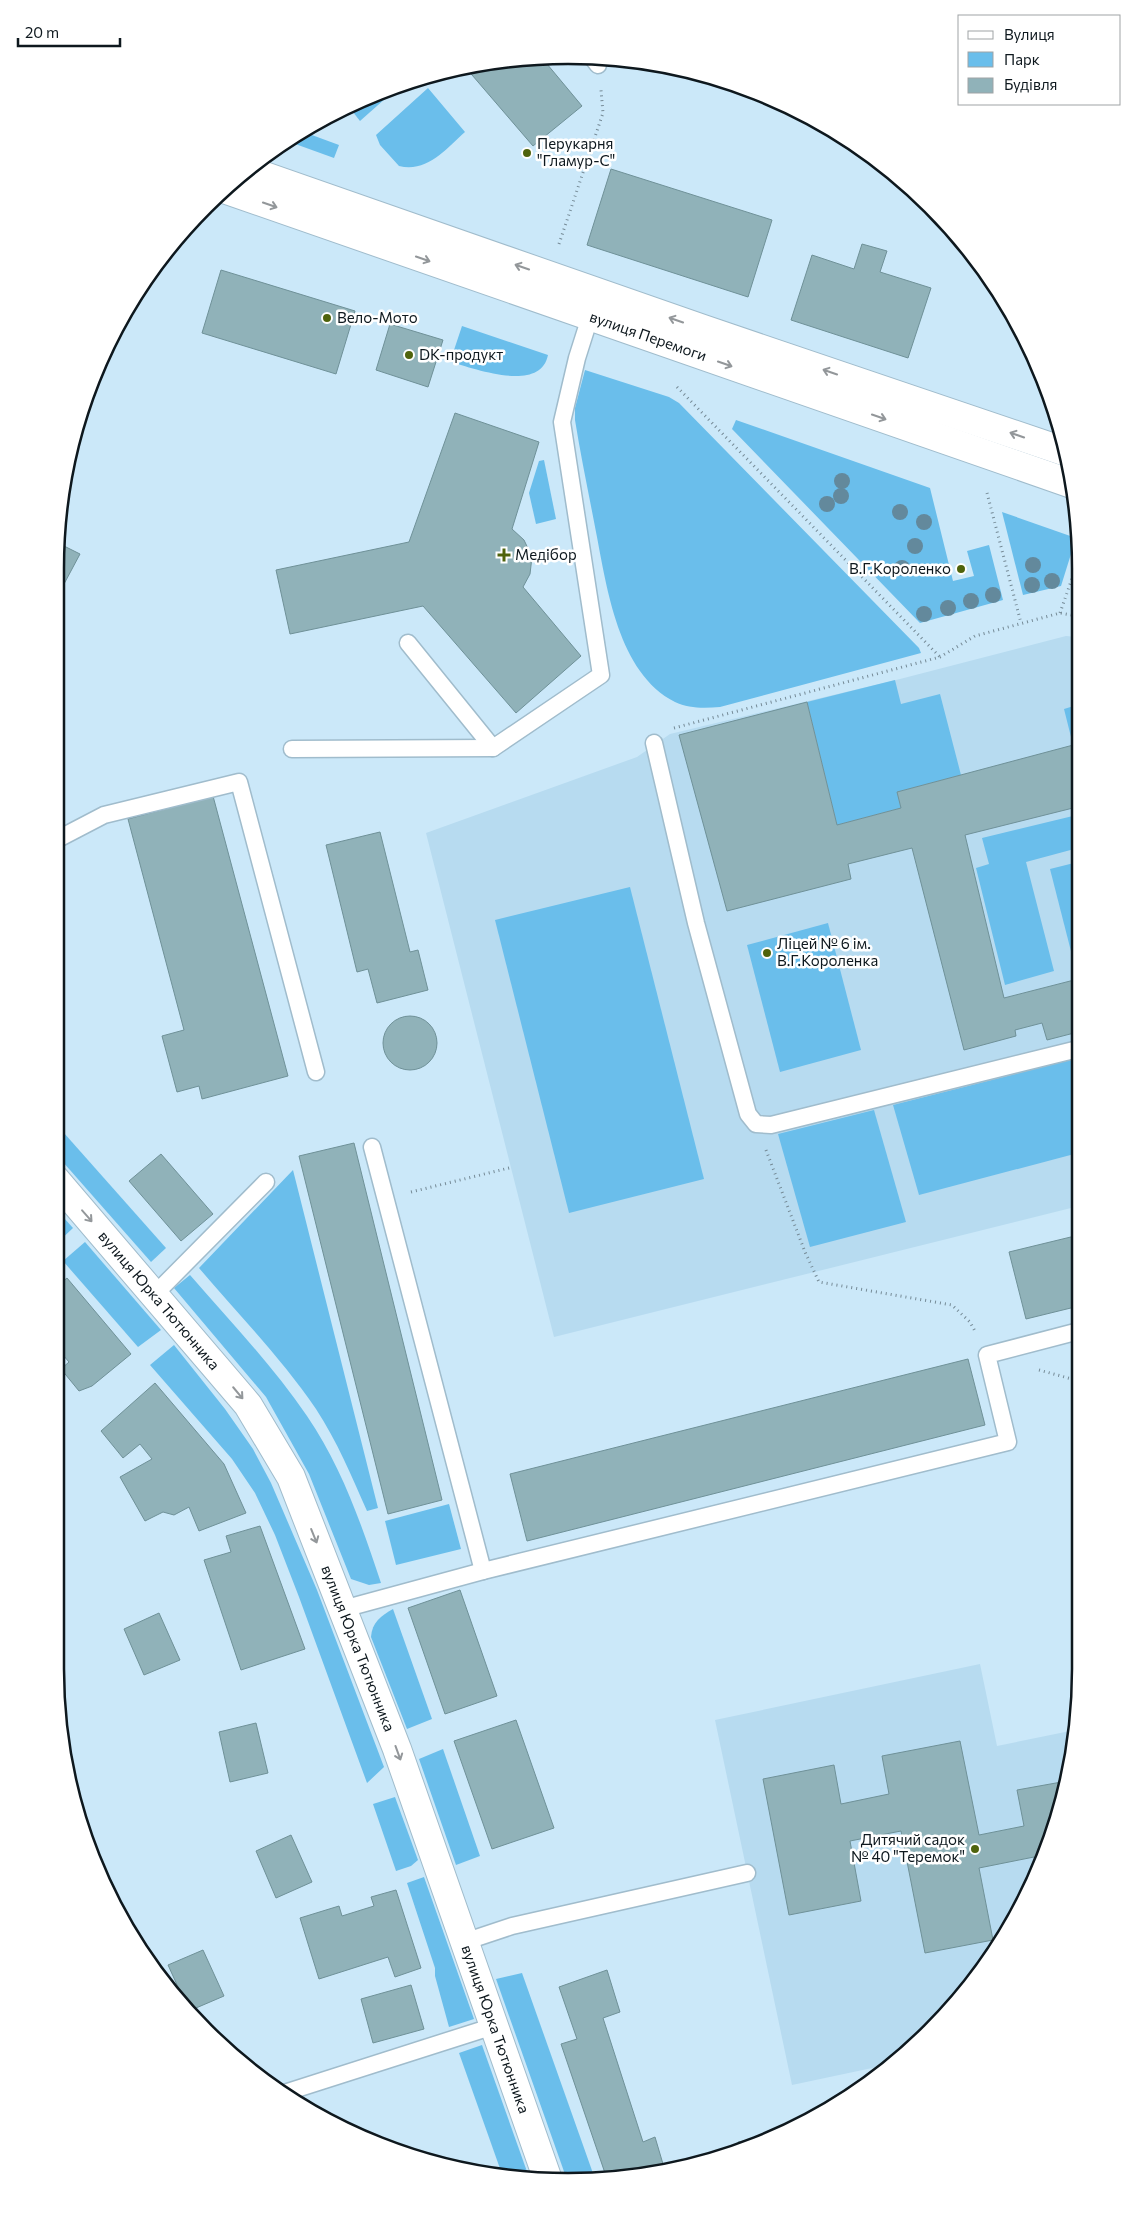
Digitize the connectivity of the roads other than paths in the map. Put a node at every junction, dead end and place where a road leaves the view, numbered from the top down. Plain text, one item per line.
1 (255, 173) edge
2 (233, 192) edge
3 (590, 317) junction
4 (1058, 449) edge
5 (1065, 482) edge
6 (408, 643) dead end
7 (654, 743) road end
8 (493, 748) junction
9 (292, 749) dead end
10 (64, 836) edge
11 (1072, 1050) edge
12 (316, 1072) dead end
13 (372, 1147) dead end
14 (266, 1182) dead end
15 (64, 1188) edge
16 (155, 1294) junction
17 (1072, 1333) edge
18 (483, 1572) junction
19 (344, 1609) junction
20 (747, 1873) dead end
21 (464, 1942) junction
22 (494, 2026) junction
23 (292, 2091) edge
24 (545, 2172) edge

4 -> 1 street, вулиця Перемоги
2 -> 3 street, вулиця Перемоги
3 -> 5 street, вулиця Перемоги
3 - 8 lane
6 - 8 lane
7 - 11 lane
8 - 9 lane
10 - 12 lane
13 - 18 lane
14 - 16 lane
15 -> 16 street, вулиця Юрка Тютюнника
16 -> 19 street, вулиця Юрка Тютюнника
17 - 18 lane
18 - 19 lane
19 -> 21 street, вулиця Юрка Тютюнника
20 - 21 lane
21 - 22 street, вулиця Юрка Тютюнника
22 - 23 lane
22 - 24 street, вулиця Юрка Тютюнника

